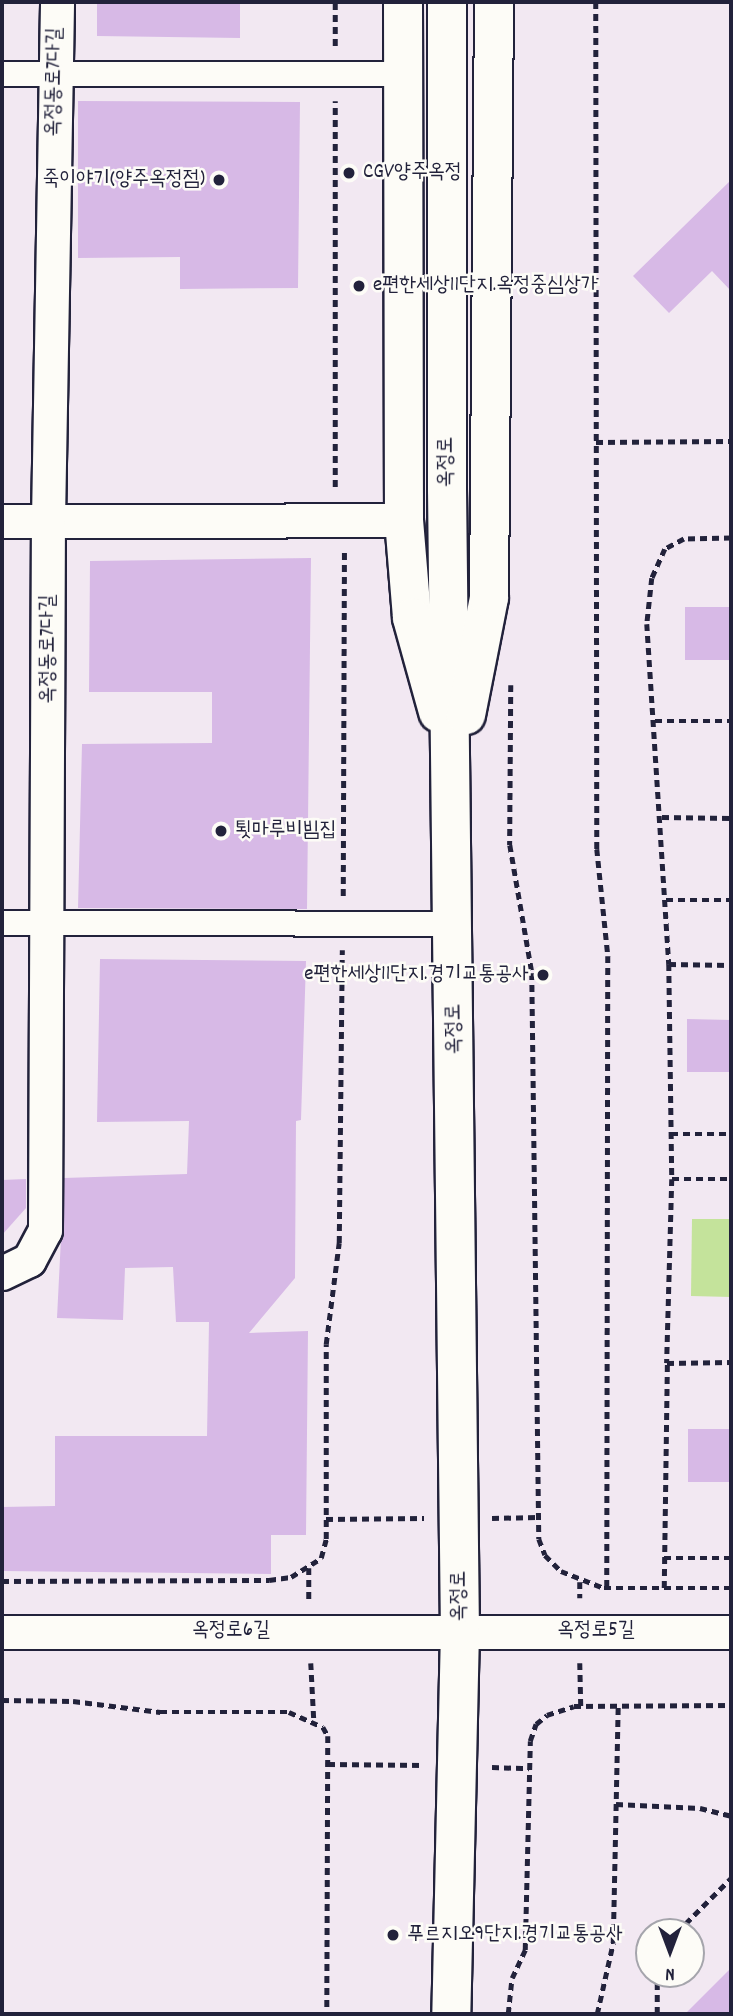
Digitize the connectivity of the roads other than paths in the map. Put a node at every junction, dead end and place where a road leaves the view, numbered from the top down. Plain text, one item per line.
1 (57, 2) edge
2 (403, 2) edge
3 (447, 2) edge
4 (494, 2) edge
5 (2, 74) edge
6 (55, 74) junction
7 (404, 74) junction
8 (48, 520) junction
9 (404, 520) junction
10 (2, 521) edge
11 (453, 768) junction
12 (2, 923) edge
13 (50, 923) junction
14 (454, 924) junction
15 (2, 1273) edge
16 (460, 1631) junction
17 (2, 1632) edge
18 (731, 1632) edge
19 (451, 2009) edge

1 - 6 street, 옥정동로7다길
2 - 7 main road
3 - 11 main road, 옥정로
4 - 11 main road
5 - 6 street
6 - 7 street
6 - 8 street, 옥정동로7다길
7 - 9 main road
8 - 9 street
8 - 10 street
8 - 13 street, 옥정동로7다길
9 - 11 main road
11 - 14 main road, 옥정로
12 - 13 street
13 - 14 street
13 - 15 street, 옥정동로7다길
14 - 16 main road, 옥정로
16 - 17 street, 옥정로6길
16 - 18 street, 옥정로5길
16 - 19 main road, 옥정로

